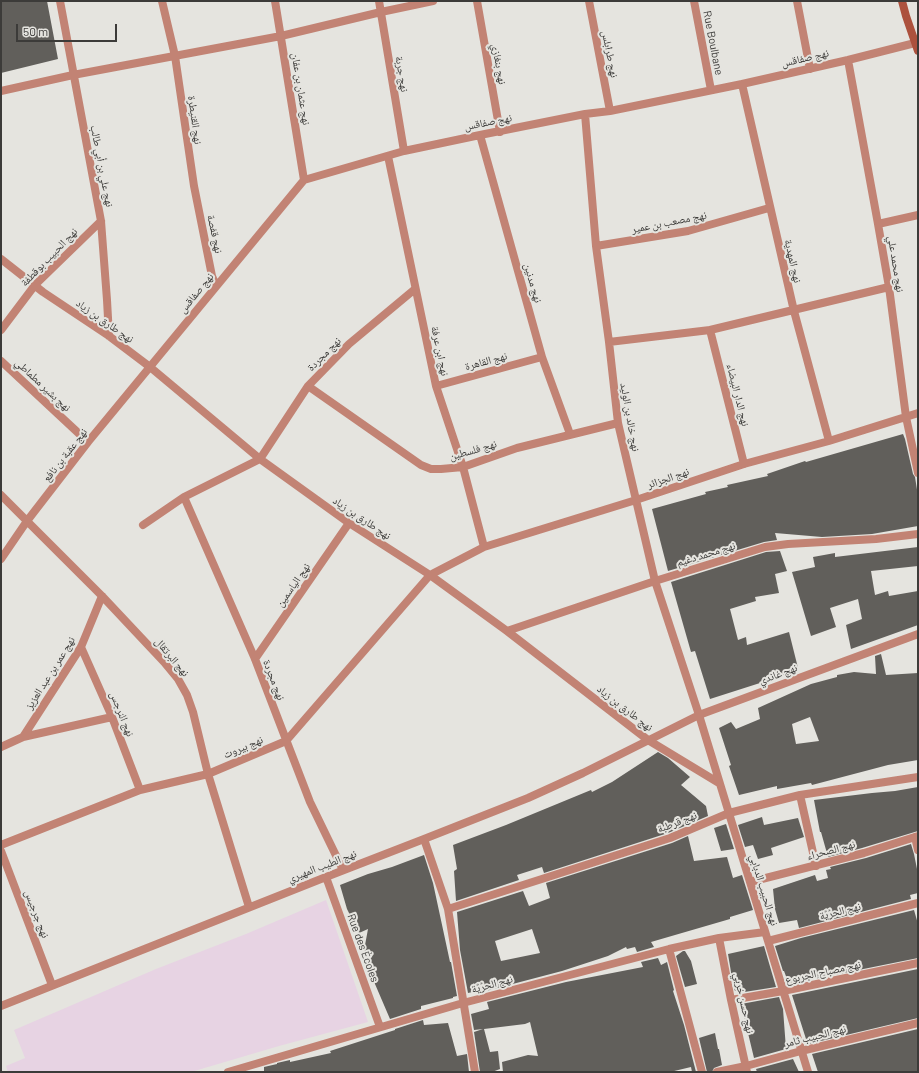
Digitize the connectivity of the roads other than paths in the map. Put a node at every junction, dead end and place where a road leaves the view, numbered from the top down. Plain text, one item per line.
1 (60, 1) edge
2 (162, 1) edge
3 (275, 1) edge
4 (379, 1) edge
5 (433, 1) edge
6 (477, 1) edge
7 (589, 1) edge
8 (694, 1) edge
9 (797, 1) edge
10 (902, 1) edge
11 (381, 12) junction
12 (281, 36) junction
13 (917, 47) edge
14 (175, 56) junction
15 (848, 60) junction
16 (810, 69) junction
17 (73, 75) junction
18 (742, 84) junction
19 (711, 90) junction
20 (1, 91) edge
21 (610, 111) junction
22 (585, 114) junction
23 (500, 132) junction
24 (480, 135) junction
25 (404, 151) junction
26 (388, 156) junction
27 (304, 180) junction
28 (194, 186) joint
29 (769, 208) junction
30 (918, 215) edge
31 (101, 221) junction
32 (878, 224) junction
33 (596, 246) junction
34 (1, 259) edge
35 (35, 285) junction
36 (216, 286) junction
37 (889, 287) junction
38 (416, 288) junction
39 (794, 311) junction
40 (1, 330) edge
41 (710, 330) junction
42 (109, 336) junction
43 (610, 342) junction
44 (542, 357) junction
45 (1, 361) edge
46 (150, 368) junction
47 (308, 386) junction
48 (436, 386) junction
49 (918, 413) edge
50 (906, 417) junction
51 (618, 422) junction
52 (570, 434) junction
53 (829, 441) junction
54 (88, 442) junction
55 (260, 459) junction
56 (744, 464) junction
57 (463, 467) junction
58 (918, 473) edge
59 (1, 495) edge
60 (184, 497) junction
61 (636, 500) junction
62 (27, 520) junction
63 (349, 523) junction
64 (143, 525) dead end
65 (918, 534) edge
66 (484, 547) junction
67 (1, 559) edge
68 (430, 575) junction
69 (654, 581) junction
70 (102, 596) junction
71 (507, 631) junction
72 (918, 634) edge
73 (81, 647) junction
74 (254, 659) junction
75 (699, 715) junction
76 (112, 717) junction
77 (23, 737) junction
78 (648, 740) junction
79 (286, 741) junction
80 (1, 748) edge
81 (208, 774) junction
82 (918, 777) edge
83 (719, 783) junction
84 (140, 790) junction
85 (800, 795) junction
86 (729, 813) junction
87 (916, 836) edge
88 (424, 839) junction
89 (1, 845) edge
90 (918, 850) edge
91 (1, 851) edge
92 (816, 866) junction
93 (343, 870) junction
94 (326, 877) junction
95 (750, 882) junction
96 (918, 904) edge
97 (249, 907) junction
98 (448, 909) junction
99 (765, 932) junction
100 (719, 938) junction
101 (768, 941) junction
102 (669, 949) junction
103 (918, 963) edge
104 (52, 985) junction
105 (783, 991) junction
106 (731, 1000) junction
107 (463, 1003) junction
108 (1, 1006) edge
109 (918, 1023) edge
110 (380, 1027) junction
111 (801, 1051) junction
112 (746, 1069) edge
113 (228, 1072) edge
114 (475, 1072) edge
115 (702, 1072) edge
116 (718, 1072) edge
117 (808, 1072) edge

1 - 17 street, نهج علي بن أبي طالب
2 - 14 street, نهج القنيطرة
3 - 12 street, نهج عثمان بن عفان
4 - 11 street, نهج جربة
5 - 11 street
6 - 23 street, نهج بنغازي
7 - 21 street, نهج طرابلس
8 - 19 street, Rue Boulbane
9 - 16 street
10 - 13 main road
11 - 12 street
11 - 25 street, نهج جربة
12 - 14 street
12 - 27 street, نهج عثمان بن عفان
13 - 15 street, نهج صفاقس
14 - 17 street
14 - 28 street, نهج القنيطرة
15 - 16 street, نهج صفاقس
15 - 32 street, نهج محمد علي
16 - 18 street, نهج صفاقس
17 - 20 street
17 - 31 street, نهج علي بن أبي طالب
18 - 19 street, نهج صفاقس
18 - 29 street, نهج المهدية
19 - 21 street, نهج صفاقس
21 - 22 street, نهج صفاقس
22 - 23 street, نهج صفاقس
22 - 33 street, نهج خالد بن الوليد
23 - 24 street, نهج صفاقس
24 - 25 street, نهج صفاقس
24 - 44 street, نهج مدنين
25 - 26 street, نهج صفاقس
26 - 27 street, نهج صفاقس
26 - 38 street, نهج ابن عرفة
27 - 36 street, نهج صفاقس
28 - 36 street, نهج قفصة
29 - 33 street, نهج مصعب بن عمير
29 - 39 street, نهج المهدية
30 - 32 street
31 - 35 street, نهج الحبيب بوقطفة
31 - 42 street, نهج علي بن أبي طالب
32 - 37 street, نهج محمد علي
33 - 43 street, نهج خالد بن الوليد
34 - 35 street, نهج طارق بن زياد
35 - 40 street, نهج الحبيب بوقطفة
35 - 42 street, نهج طارق بن زياد
36 - 46 street, نهج صفاقس
37 - 39 street
37 - 50 street, نهج محمد علي
38 - 47 street, نهج مجردة
38 - 48 street, نهج ابن عرفة
39 - 41 street
39 - 53 street, نهج المهدية
41 - 43 street
41 - 56 street, نهج الدار البيضاء
42 - 46 street, نهج طارق بن زياد
43 - 51 street, نهج خالد بن الوليد
44 - 48 street, نهج القاهرة
44 - 52 street, نهج مدنين
45 - 54 street, نهج بشير مطماطي
46 - 54 street, نهج عقبة بن نافع
46 - 55 street, نهج طارق بن زياد
47 - 55 street, نهج مجردة
47 - 57 street, نهج فلسطين
48 - 57 street, نهج ابن عرفة
49 - 50 street, نهج الجزائر
50 - 53 street, نهج الجزائر
50 - 58 street, نهج محمد علي
51 - 52 street, نهج فلسطين
51 - 61 street, نهج خالد بن الوليد
52 - 57 street, نهج فلسطين
53 - 56 street, نهج الجزائر
54 - 62 street, نهج عقبة بن نافع
55 - 60 street
55 - 63 street, نهج طارق بن زياد
56 - 61 street, نهج الجزائر
57 - 66 street, نهج ابن عرفة
59 - 62 street, نهج البرتقال
60 - 64 street
60 - 74 street, نهج مجردة
61 - 66 street, نهج الجزائر
61 - 69 street, نهج خالد بن الوليد
62 - 67 street, نهج عقبة بن نافع
62 - 70 street, نهج البرتقال
63 - 68 street, نهج طارق بن زياد
63 - 74 street, نهج الياسمين
65 - 69 street, نهج محمد دغيم
66 - 68 street, نهج الجزائر
68 - 71 street, نهج طارق بن زياد
68 - 79 street, نهج بيروت
69 - 71 street, نهج محمد دغيم
69 - 75 street, نهج خالد بن الوليد
70 - 73 street, نهج عمر بن عبد العزيز
70 - 81 street, نهج البرتقال
71 - 78 street, نهج طارق بن زياد
72 - 75 street, نهج غاندي
73 - 76 street, نهج النرجس
73 - 77 street, نهج عمر بن عبد العزيز
74 - 79 street, نهج مجردة
75 - 78 street, نهج غاندي
75 - 83 street, نهج الحبيب الدبابي
76 - 77 street
76 - 84 street, نهج النرجس
77 - 80 street
78 - 83 street, نهج طارق بن زياد
78 - 88 street, نهج الطيب المهيري
79 - 81 street, نهج بيروت
79 - 93 street, نهج مجردة
81 - 84 street, نهج بيروت
81 - 97 street, نهج البرتقال
82 - 85 street, نهج قرطبة
83 - 86 street, نهج الحبيب الدبابي
84 - 89 street, نهج بيروت
85 - 86 street, نهج قرطبة
85 - 92 street
86 - 95 street, نهج الحبيب الدبابي
86 - 98 street, نهج قرطبة
87 - 90 street
87 - 92 street, نهج الصحراء
88 - 93 street, نهج الطيب المهيري
88 - 98 street
91 - 104 street, نهج جرجيس
92 - 95 street, نهج الصحراء
93 - 94 street, نهج الطيب المهيري
94 - 97 street, نهج الطيب المهيري
94 - 110 street, Rue des Écoles
95 - 99 street, نهج الحبيب الدبابي
96 - 101 street, نهج الحرّيّة
97 - 104 street, نهج الطيب المهيري
98 - 107 street
99 - 100 street, نهج الحرّيّة
99 - 101 street, نهج الحبيب الدبابي
100 - 102 street, نهج الحرّيّة
100 - 106 street, نهج حسن خربي
101 - 105 street, نهج الحبيب الدبابي
102 - 107 street, نهج الحرّيّة
102 - 115 street
103 - 105 street, نهج مصباح الجربوع
104 - 108 street, نهج الطيب المهيري
105 - 106 street, نهج مصباح الجربوع
105 - 111 street, نهج الحبيب الدبابي
106 - 112 street, نهج حسن خربي
107 - 110 street, نهج الحرّيّة
107 - 114 street
109 - 111 street, نهج الحبيب ثامر
110 - 113 street, نهج الحرّيّة
111 - 112 street, نهج الحبيب ثامر
111 - 117 street, نهج الحبيب الدبابي
112 - 116 street, نهج الحبيب ثامر

